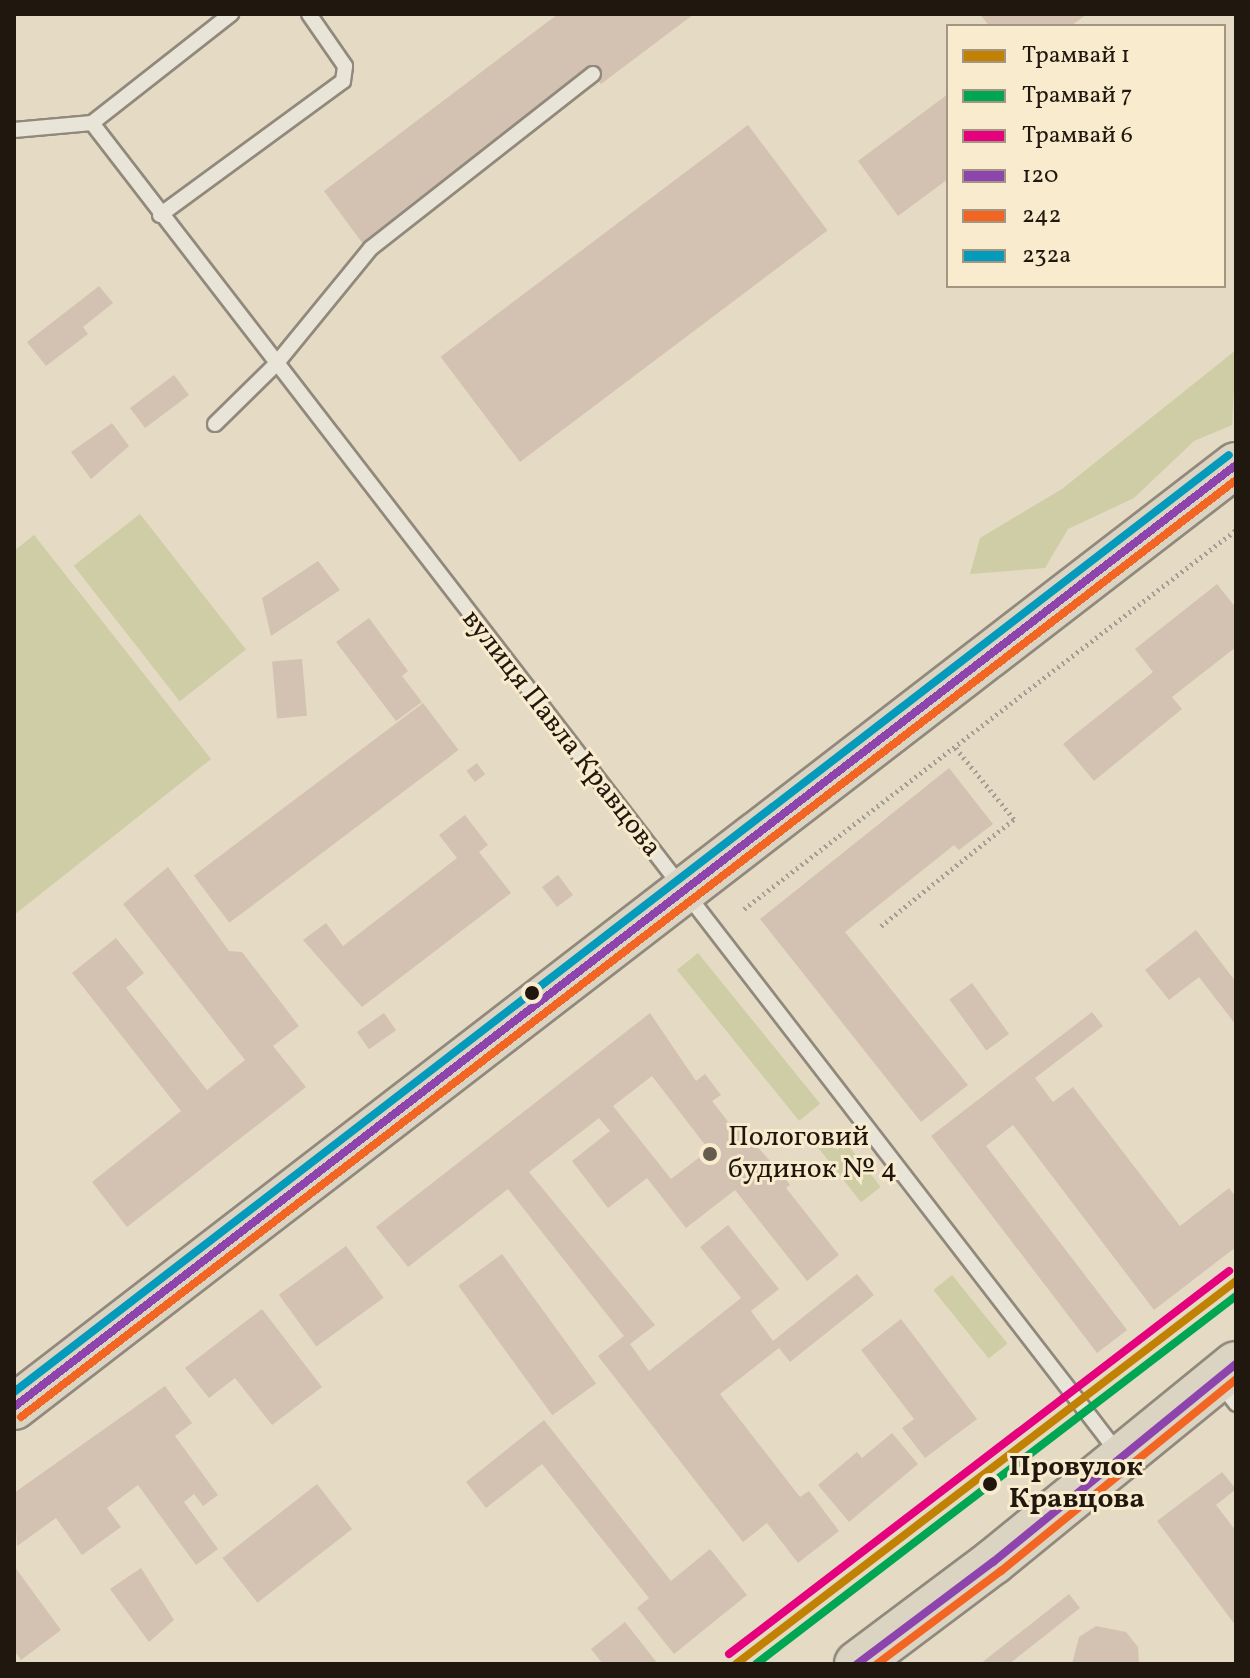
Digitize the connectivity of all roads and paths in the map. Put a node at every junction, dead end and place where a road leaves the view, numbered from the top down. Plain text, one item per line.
1 (231, 14) edge
2 (309, 14) edge
3 (593, 74) dead end
4 (92, 123) junction
5 (14, 130) edge
6 (160, 215) junction
7 (276, 364) junction
8 (215, 424) dead end
9 (1236, 465) edge
10 (1236, 530) edge
11 (954, 746) junction
12 (682, 889) junction
13 (744, 909) dead end
14 (881, 926) dead end
15 (1230, 1382) edge
16 (14, 1407) edge
17 (1121, 1456) junction
18 (857, 1664) edge

1 - 4 lane
2 - 6 lane
3 - 7 lane
4 - 5 lane
4 - 6 lane, вулиця Павла Кравцова
6 - 7 lane, вулиця Павла Кравцова
7 - 8 lane
7 - 12 lane, вулиця Павла Кравцова
9 - 12 main road
10 - 11 path
11 - 13 path
11 - 14 path
12 - 16 main road
12 - 17 lane, вулиця Павла Кравцова
15 - 17 main road
17 - 18 main road

